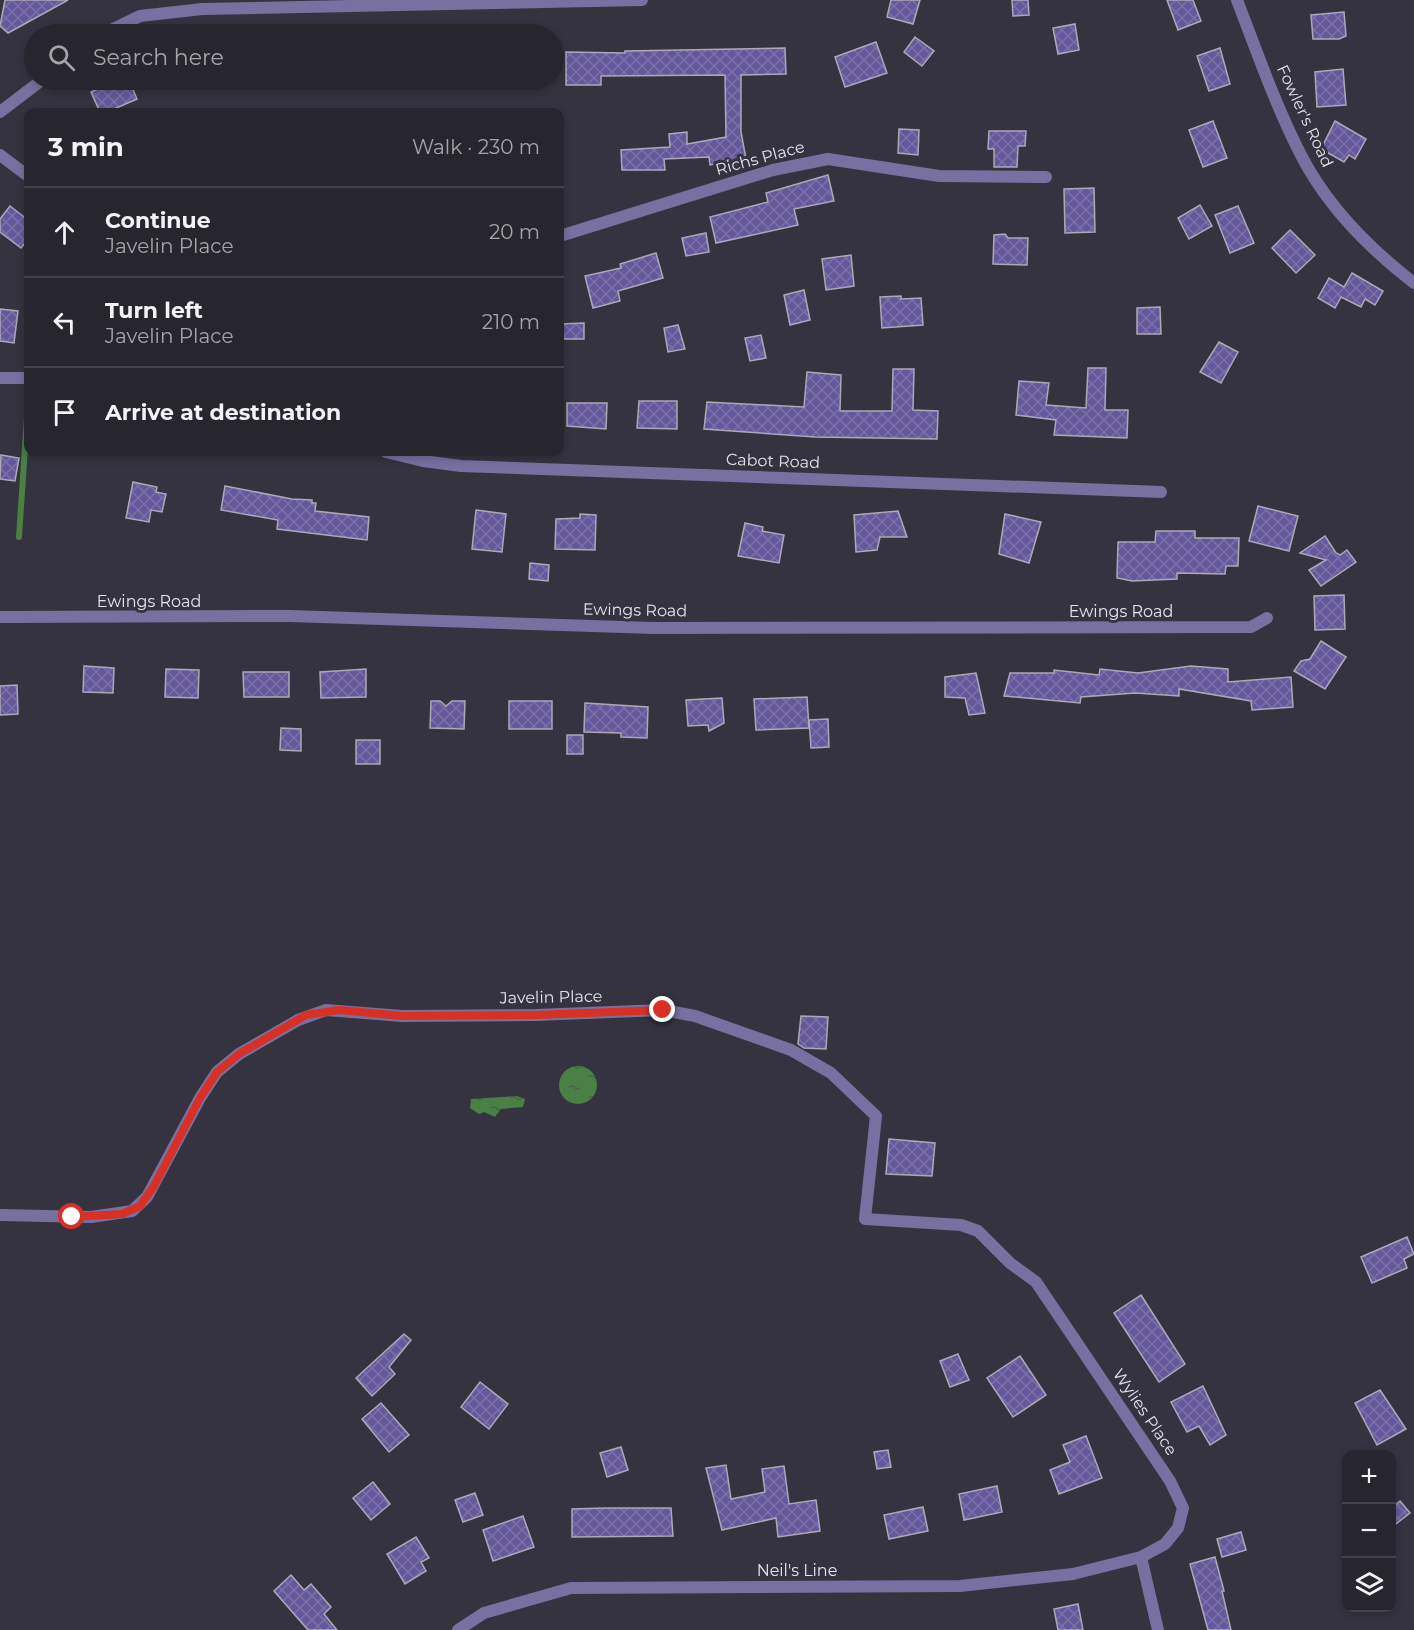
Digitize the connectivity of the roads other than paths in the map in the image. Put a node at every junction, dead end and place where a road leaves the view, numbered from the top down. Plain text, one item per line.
1 (642, 0) edge
2 (1237, 0) edge
3 (124, 24) edge
4 (29, 90) edge
5 (0, 112) edge
6 (0, 155) edge
7 (24, 173) edge
8 (1046, 177) dead end
9 (564, 235) edge
10 (1414, 282) edge
11 (0, 378) edge
12 (24, 378) edge
13 (402, 456) edge
14 (1161, 492) dead end
15 (0, 617) edge
16 (1267, 618) dead end
17 (0, 1215) edge
18 (1036, 1282) joint
19 (1141, 1557) junction
20 (458, 1630) edge
21 (1158, 1630) edge

1 - 3 street
2 - 10 street, Fowler's Road
4 - 5 street
6 - 7 street
8 - 9 street, Richs Place
11 - 12 street
13 - 14 street, Cabot Road
15 - 16 street, Ewings Road
17 - 18 street, Javelin Place
18 - 19 street, Wylies Place
19 - 20 street, Neil's Line
19 - 21 street

